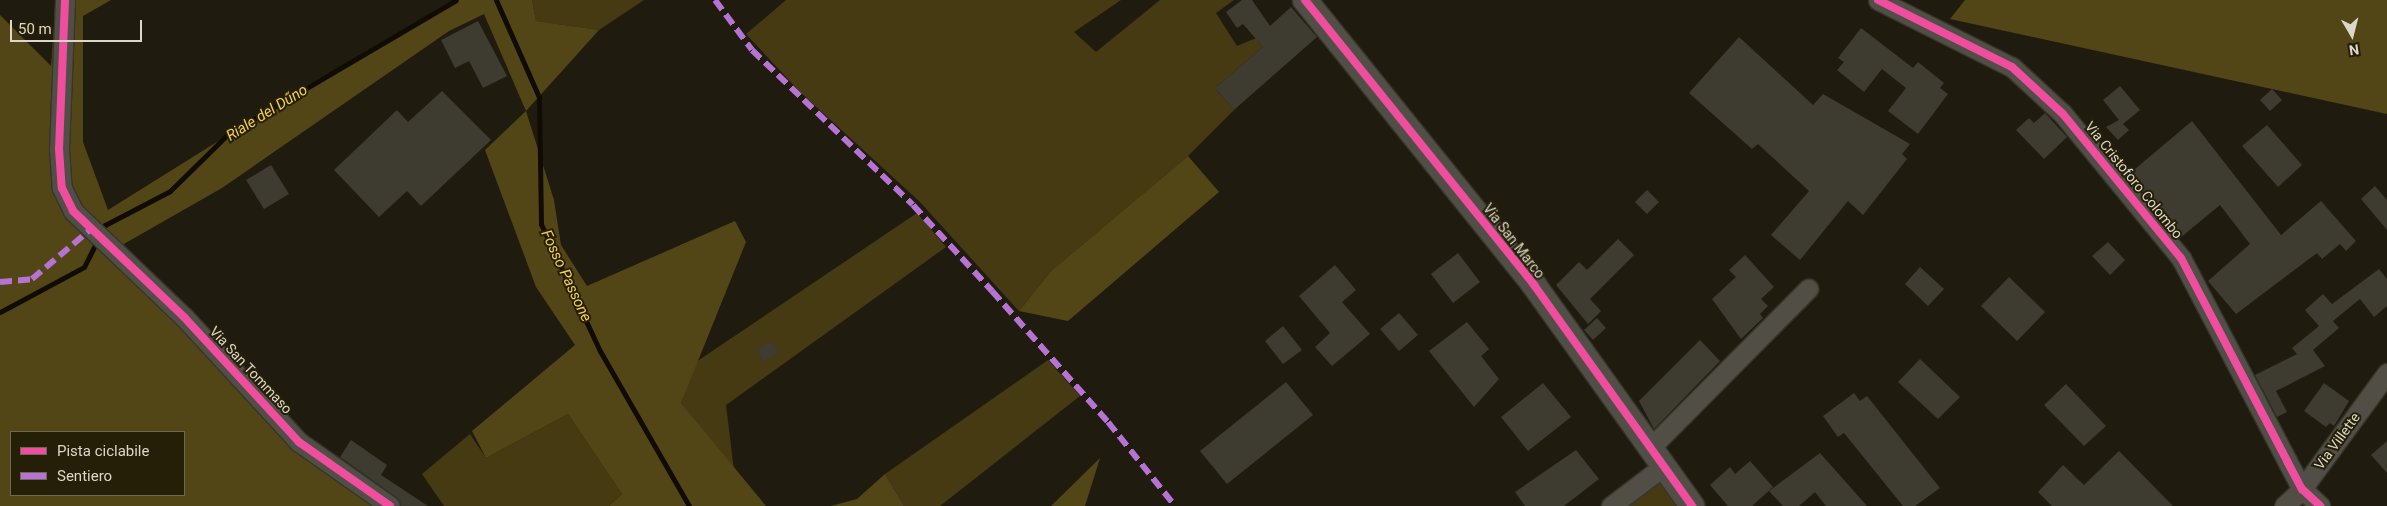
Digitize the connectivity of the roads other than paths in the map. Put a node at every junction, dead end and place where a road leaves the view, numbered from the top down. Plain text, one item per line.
1 (65, 0) edge
2 (1305, 0) edge
3 (1878, 0) edge
4 (1808, 289) dead end
5 (2387, 374) edge
6 (1655, 458) junction
7 (2302, 489) junction
8 (390, 506) edge
9 (1611, 506) edge
10 (1692, 506) edge
11 (2284, 506) edge
12 (2320, 506) edge

1 - 8 street, Via San Tommaso
2 - 6 street, Via San Marco
3 - 7 street, Via Cristoforo Colombo
4 - 6 street
5 - 7 street, Via Villette
6 - 9 street
6 - 10 street, Via San Marco
7 - 11 street, Via Villette
7 - 12 street, Via Cristoforo Colombo

